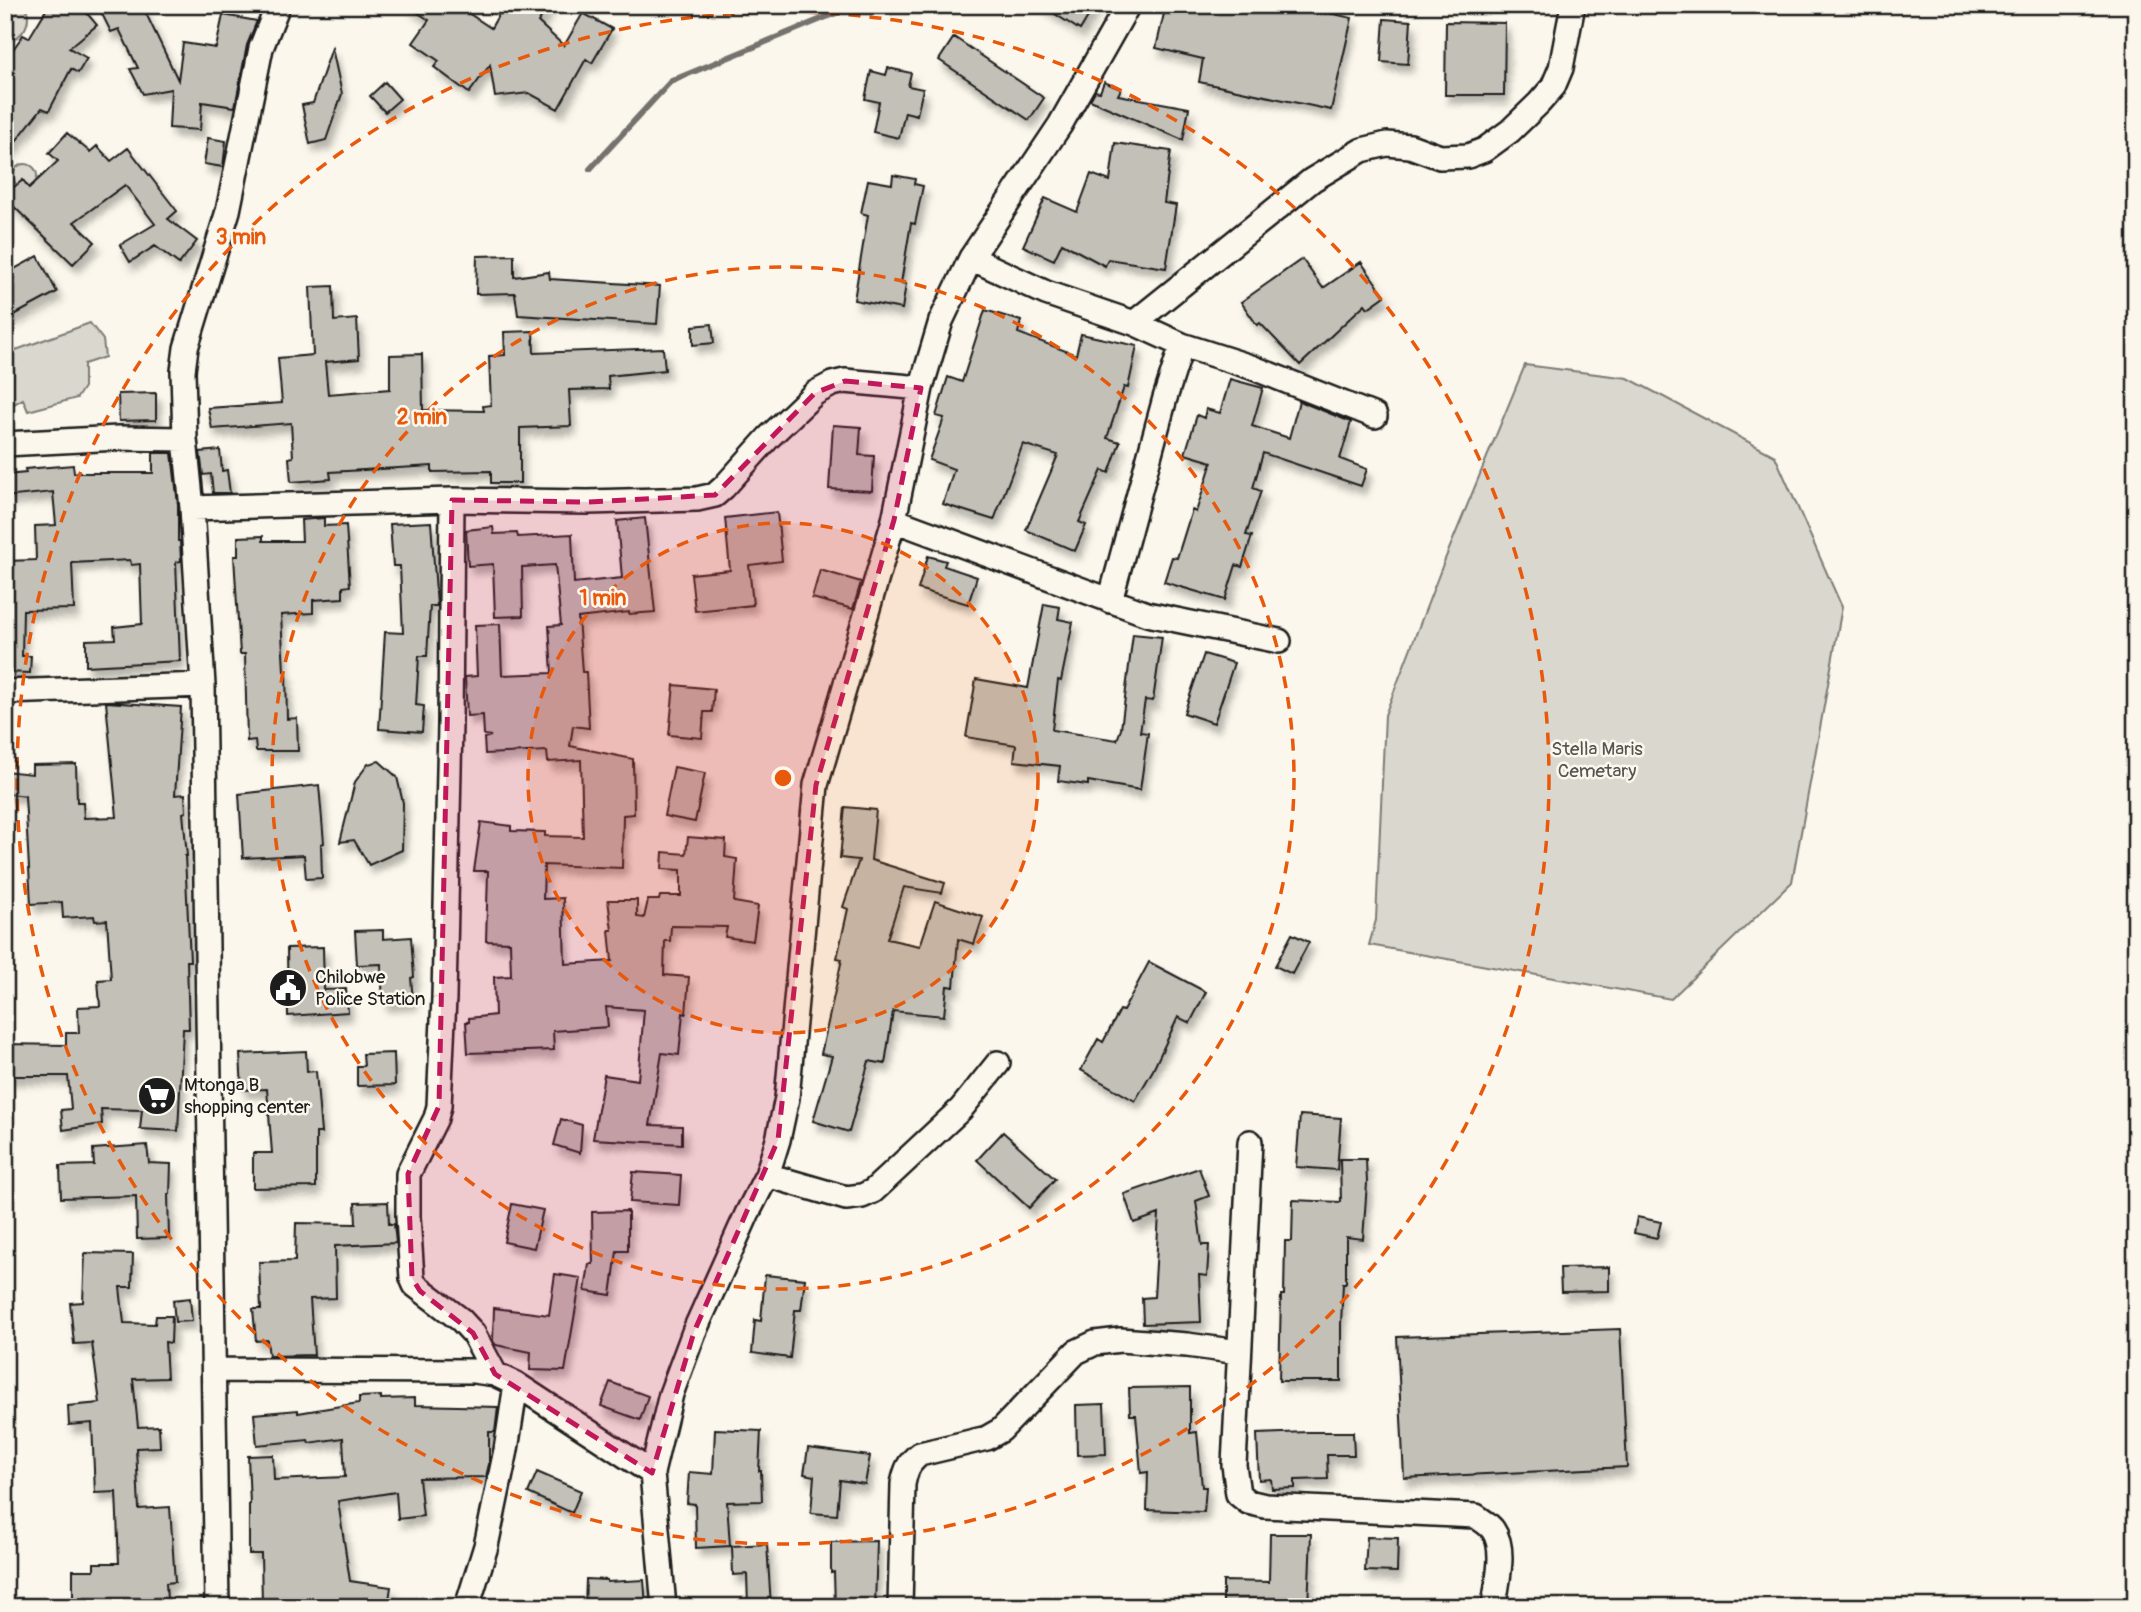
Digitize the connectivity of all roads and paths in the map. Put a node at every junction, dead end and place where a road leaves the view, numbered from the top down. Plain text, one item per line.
1 (278, 5) edge
2 (1128, 5) edge
3 (1573, 5) edge
4 (971, 258) junction
5 (1134, 323) junction
6 (1182, 345) junction
7 (921, 388) junction
8 (1375, 416) dead end
9 (185, 439) junction
10 (5, 444) edge
11 (452, 500) junction
12 (192, 508) junction
13 (894, 520) junction
14 (1110, 601) junction
15 (1279, 641) dead end
16 (203, 685) junction
17 (5, 692) edge
18 (998, 1063) dead end
19 (1250, 1142) dead end
20 (767, 1175) junction
21 (1239, 1352) junction
22 (214, 1370) junction
23 (495, 1374) junction
24 (516, 1384) junction
25 (652, 1473) junction
26 (217, 1607) edge
27 (467, 1607) edge
28 (664, 1607) edge
29 (900, 1607) edge
30 (1494, 1607) edge

1 - 9 street
2 - 4 street
3 - 5 street
4 - 5 street
4 - 7 street
5 - 6 street
6 - 8 street
6 - 14 street
7 - 11 street
7 - 13 street
9 - 10 street
9 - 12 street
11 - 12 street
11 - 23 street
12 - 16 street
13 - 14 street
13 - 20 street
14 - 15 street
16 - 17 street
16 - 22 street
18 - 20 street
19 - 21 street
20 - 25 street
21 - 29 street
21 - 30 street
22 - 23 street
22 - 26 street
23 - 24 street
24 - 25 street
24 - 27 street
25 - 28 street

